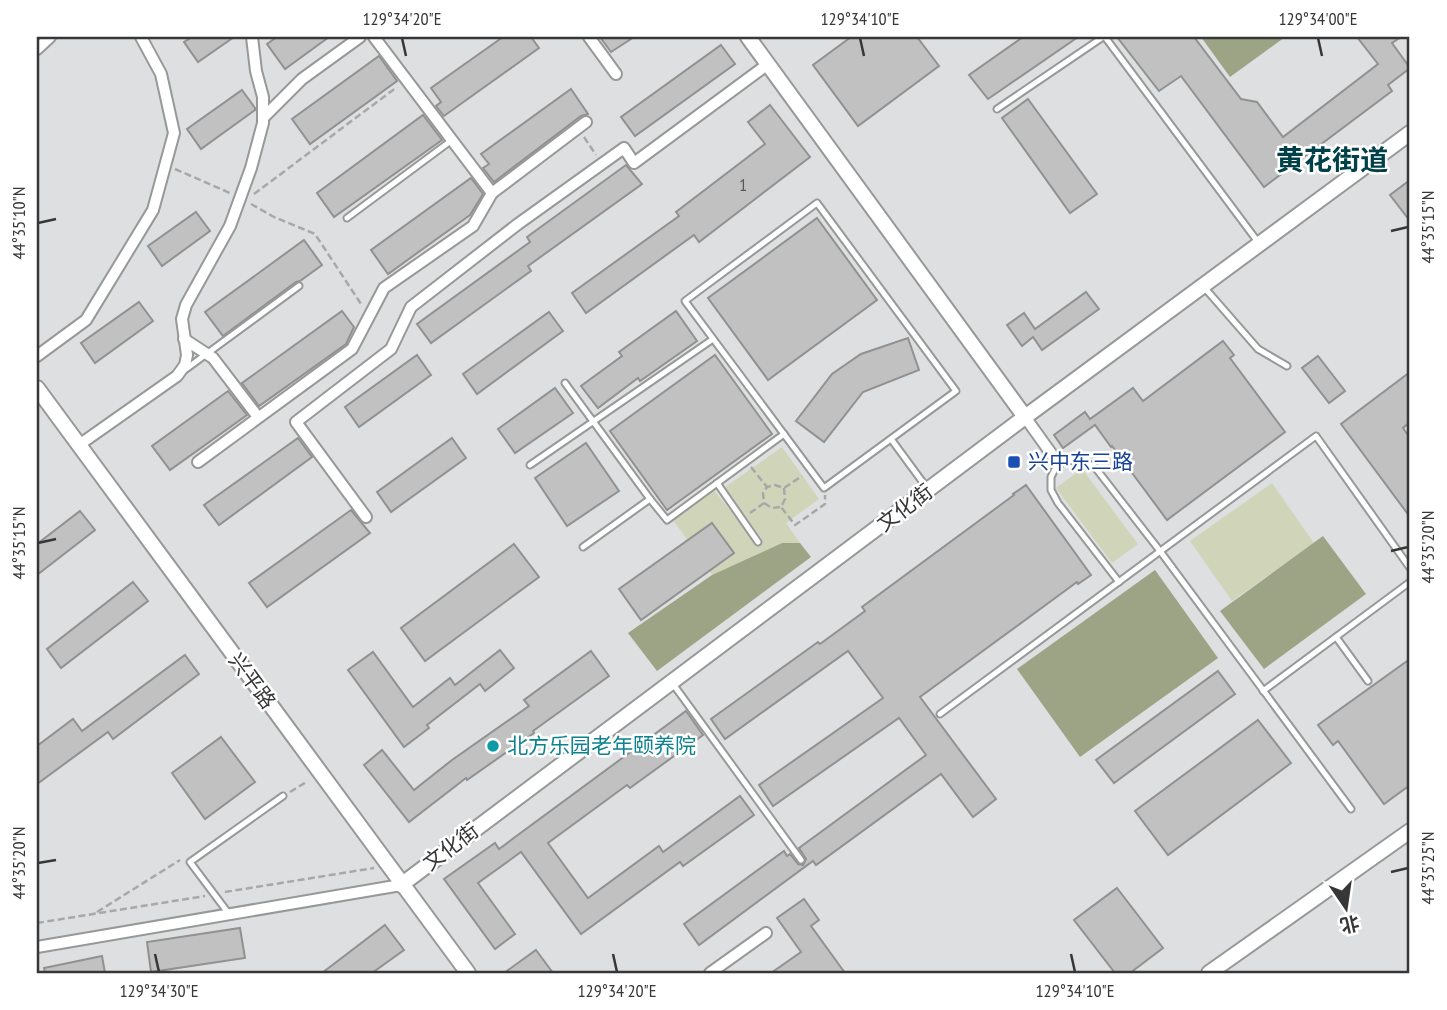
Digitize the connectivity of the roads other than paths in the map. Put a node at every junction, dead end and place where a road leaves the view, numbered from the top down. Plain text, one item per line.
1 (50, 37) edge
2 (141, 37) edge
3 (253, 37) edge
4 (360, 37) edge
5 (374, 37) edge
6 (589, 37) edge
7 (748, 37) edge
8 (1104, 37) edge
9 (37, 49) edge
10 (768, 64) junction
11 (616, 74) dead end
12 (997, 108) dead end
13 (263, 118) junction
14 (582, 125) road end
15 (1410, 133) edge
16 (452, 140) junction
17 (492, 193) junction
18 (347, 218) dead end
19 (1259, 245) junction
20 (299, 286) dead end
21 (1203, 286) junction
22 (713, 339) junction
23 (184, 340) junction
24 (207, 354) junction
25 (37, 356) edge
26 (1287, 366) dead end
27 (177, 376) junction
28 (565, 383) dead end
29 (37, 388) edge
30 (1025, 417) junction
31 (258, 418) junction
32 (593, 422) junction
33 (784, 434) junction
34 (891, 439) junction
35 (79, 445) junction
36 (198, 462) dead end
37 (1058, 463) junction
38 (530, 465) dead end
39 (717, 483) junction
40 (929, 490) junction
41 (650, 499) junction
42 (366, 517) dead end
43 (758, 542) dead end
44 (583, 547) dead end
45 (1160, 551) junction
46 (1410, 568) edge
47 (1119, 582) junction
48 (1410, 582) edge
49 (1336, 637) junction
50 (1368, 681) dead end
51 (672, 682) junction
52 (1264, 691) junction
53 (940, 713) dead end
54 (284, 796) dead end
55 (1351, 809) dead end
56 (1410, 831) edge
57 (802, 860) dead end
58 (401, 885) junction
59 (229, 914) junction
60 (766, 933) dead end
61 (37, 947) edge
62 (468, 973) edge
63 (710, 973) edge
64 (1209, 973) edge

1 - 9 street
2 - 25 street
3 - 13 street
4 - 13 street
5 - 16 street
6 - 11 street
7 - 10 street
8 - 12 lane
8 - 19 lane
10 - 30 street
10 - 42 street
13 - 23 street
14 - 17 street
15 - 19 street, 文化街
16 - 17 street
16 - 18 lane
17 - 31 street
19 - 21 street, 文化街
20 - 24 lane
21 - 26 lane
21 - 30 street, 文化街
22 - 32 lane
22 - 33 lane
22 - 34 lane
23 - 24 street
23 - 27 street
24 - 27 lane
24 - 31 street
27 - 35 street
28 - 32 lane
29 - 35 street, 兴平路
30 - 37 street
30 - 40 street, 文化街
31 - 36 street
32 - 38 lane
32 - 41 lane
33 - 34 lane
33 - 39 lane
34 - 40 lane
35 - 58 street, 兴平路
37 - 45 lane
37 - 47 lane
39 - 41 lane
39 - 43 lane
40 - 51 street, 文化街
41 - 44 lane
45 - 46 lane
45 - 47 lane
45 - 52 lane
47 - 53 lane
48 - 49 lane
49 - 50 lane
49 - 52 lane
51 - 57 lane
51 - 58 street, 文化街
52 - 55 lane
54 - 59 lane
56 - 64 street
58 - 59 street
58 - 62 street, 兴平路
59 - 61 street
60 - 63 street

